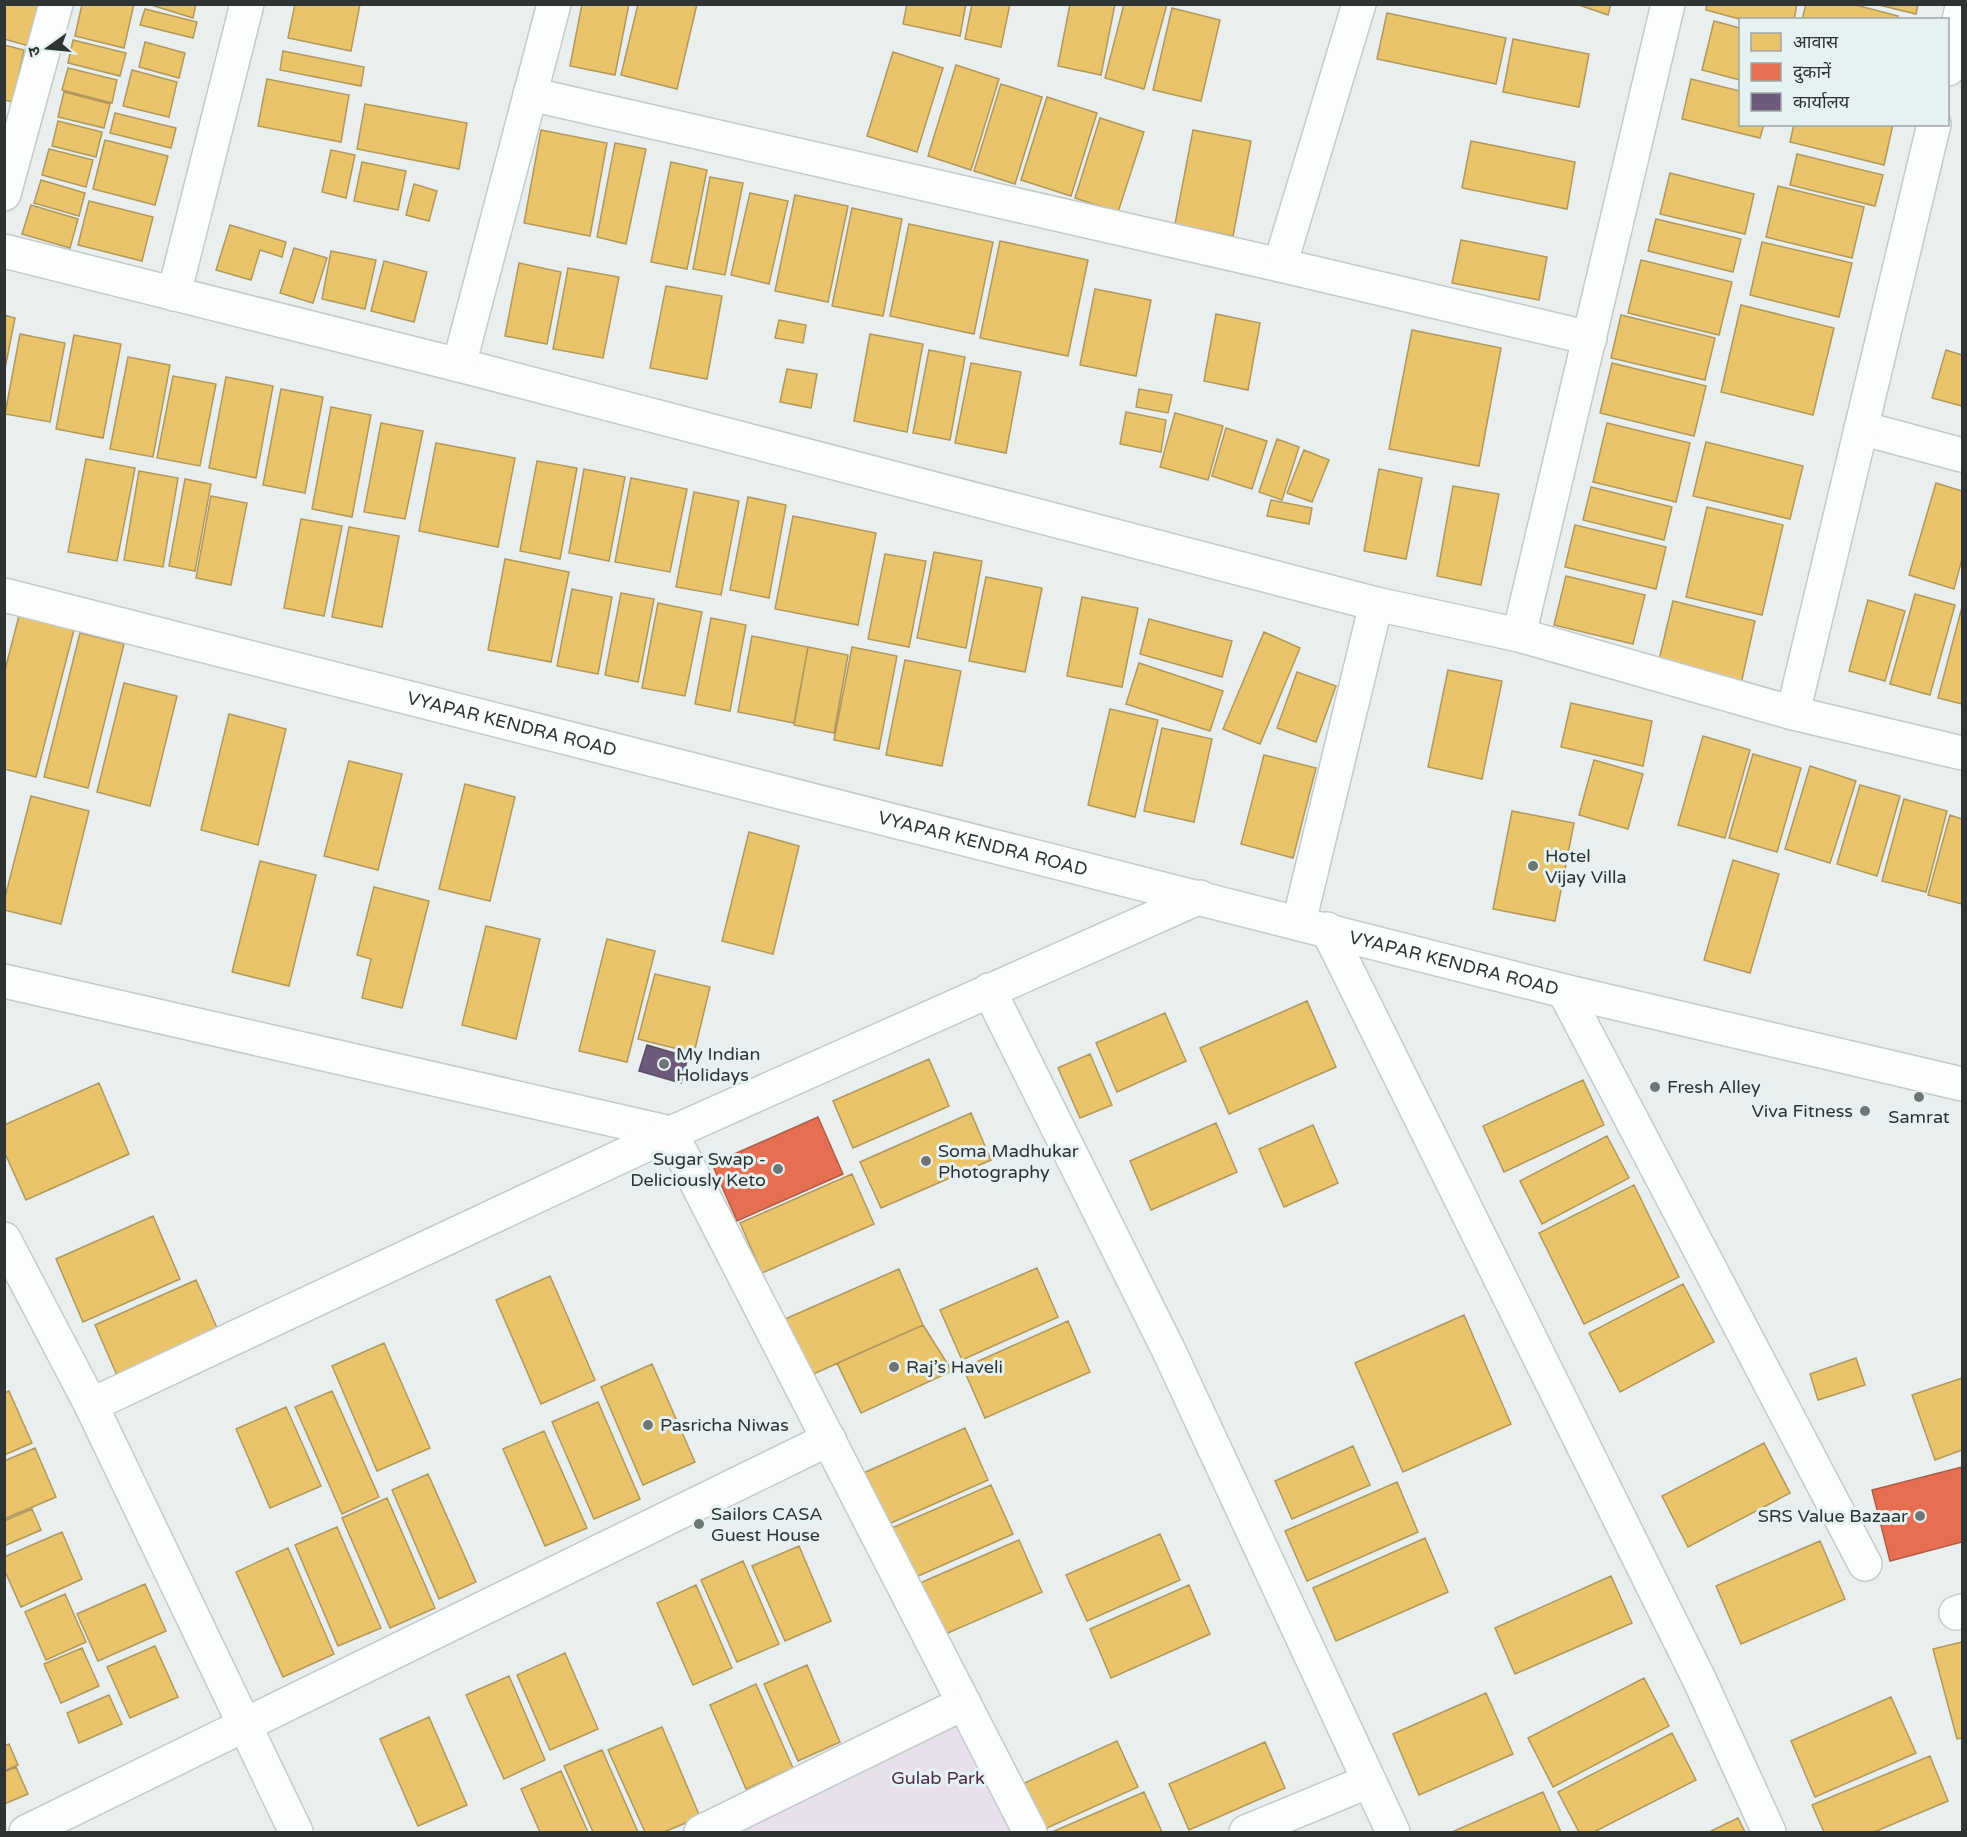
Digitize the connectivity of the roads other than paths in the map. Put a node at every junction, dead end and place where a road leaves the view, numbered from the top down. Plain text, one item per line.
1 (57, 4) edge
2 (248, 4) edge
3 (554, 4) edge
4 (1359, 4) edge
5 (1668, 4) edge
6 (1962, 7) edge
7 (1949, 61) edge
8 (530, 94) junction
9 (1934, 126) edge
10 (4, 195) edge
11 (4, 251) edge
12 (1280, 265) junction
13 (174, 294) junction
14 (1590, 338) junction
15 (459, 365) junction
16 (1862, 428) junction
17 (1962, 455) edge
18 (4, 595) edge
19 (1376, 604) junction
20 (1519, 635) junction
21 (1793, 713) junction
22 (1962, 753) edge
23 (1200, 897) junction
24 (1313, 926) junction
25 (4, 981) edge
26 (989, 990) junction
27 (1564, 991) junction
28 (1962, 1084) edge
29 (671, 1133) junction
30 (4, 1239) edge
31 (91, 1405) junction
32 (829, 1439) junction
33 (1865, 1564) dead end
34 (964, 1703) junction
35 (246, 1726) junction
36 (1368, 1780) junction
37 (26, 1833) edge
38 (296, 1833) edge
39 (701, 1833) edge
40 (1030, 1833) edge
41 (1246, 1833) edge
42 (1393, 1833) edge
43 (1769, 1833) edge

1 - 10 street
2 - 13 street
3 - 8 street
4 - 12 street
5 - 14 street
6 - 7 street
8 - 12 street
8 - 15 street
9 - 16 street
11 - 13 street
12 - 14 street
13 - 15 street
14 - 20 street
15 - 19 street
16 - 17 street
16 - 21 street
18 - 23 street, VYAPAR KENDRA ROAD
19 - 20 street
19 - 24 street
20 - 21 street
21 - 22 street
23 - 24 street, VYAPAR KENDRA ROAD
23 - 26 street
24 - 27 street, VYAPAR KENDRA ROAD
24 - 43 street
25 - 29 street
26 - 29 street
26 - 36 street
27 - 28 street, VYAPAR KENDRA ROAD
27 - 33 street
29 - 31 street
29 - 32 street
30 - 31 street
31 - 35 street
32 - 34 street
32 - 35 street
34 - 39 street
34 - 40 street
35 - 37 street
35 - 38 street
36 - 41 street
36 - 42 street

